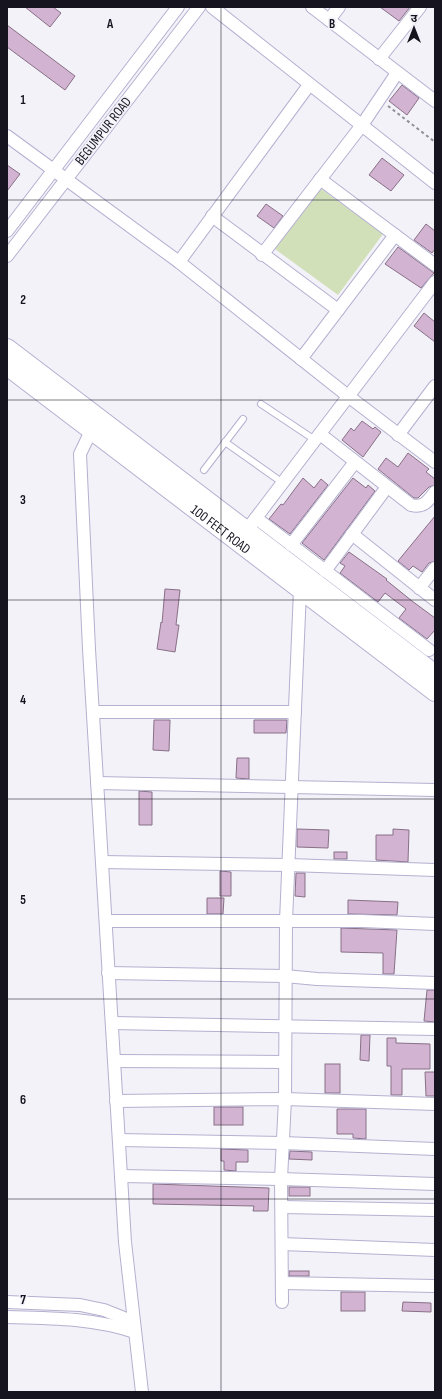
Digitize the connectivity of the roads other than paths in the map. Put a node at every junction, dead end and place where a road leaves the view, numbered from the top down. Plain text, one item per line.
1 (178, 7) edge
2 (199, 7) edge
3 (212, 7) edge
4 (312, 7) edge
5 (339, 7) edge
6 (420, 7) edge
7 (329, 20) junction
8 (379, 59) junction
9 (398, 73) junction
10 (309, 84) junction
11 (433, 96) edge
12 (362, 125) junction
13 (7, 136) edge
14 (53, 171) junction
15 (320, 179) junction
16 (65, 180) junction
17 (435, 183) edge
18 (212, 216) junction
19 (7, 231) edge
20 (394, 235) junction
21 (262, 255) junction
22 (7, 256) edge
23 (178, 262) junction
24 (435, 265) edge
25 (435, 282) edge
26 (338, 310) junction
27 (7, 348) edge
28 (302, 359) junction
29 (7, 366) edge
30 (435, 386) edge
31 (348, 396) junction
32 (261, 404) dead end
33 (243, 418) dead end
34 (91, 431) junction
35 (398, 435) junction
36 (317, 437) junction
37 (225, 442) junction
38 (355, 462) junction
39 (435, 462) edge
40 (204, 470) dead end
41 (282, 483) junction
42 (387, 487) junction
43 (435, 492) edge
44 (251, 524) junction
45 (352, 534) junction
46 (291, 545) junction
47 (435, 568) edge
48 (325, 571) junction
49 (419, 588) junction
50 (300, 590) junction
51 (435, 600) edge
52 (424, 657) edge
53 (435, 674) edge
54 (435, 692) edge
55 (93, 712) junction
56 (295, 712) junction
57 (97, 783) junction
58 (292, 788) junction
59 (435, 790) edge
60 (102, 862) junction
61 (288, 865) junction
62 (435, 870) edge
63 (106, 921) junction
64 (286, 921) junction
65 (435, 924) edge
66 (108, 973) junction
67 (285, 976) junction
68 (435, 983) edge
69 (112, 1023) junction
70 (285, 1025) junction
71 (435, 1029) edge
72 (115, 1061) junction
73 (284, 1062) junction
74 (285, 1099) junction
75 (116, 1101) junction
76 (435, 1104) edge
77 (119, 1140) junction
78 (283, 1143) junction
79 (435, 1149) edge
80 (121, 1176) junction
81 (281, 1178) junction
82 (435, 1184) edge
83 (282, 1207) junction
84 (435, 1210) edge
85 (282, 1244) junction
86 (435, 1250) edge
87 (282, 1283) junction
88 (435, 1286) edge
89 (7, 1302) edge
90 (282, 1302) dead end
91 (7, 1317) edge
92 (135, 1327) junction
93 (142, 1392) edge

1 - 14 street, BEGUMPUR ROAD
2 - 16 street, BEGUMPUR ROAD
3 - 10 street
4 - 7 street
5 - 7 street
6 - 8 street
7 - 8 street
8 - 9 street
9 - 11 street
9 - 12 street
10 - 12 street
10 - 18 street
12 - 15 street
12 - 17 street
13 - 14 street
14 - 16 street
14 - 19 street, BEGUMPUR ROAD
15 - 20 street
15 - 21 street
16 - 22 street, BEGUMPUR ROAD
16 - 23 street
18 - 21 street
18 - 23 street
20 - 24 street
20 - 26 street
21 - 26 street
23 - 28 street
25 - 31 street
26 - 28 street
27 - 44 street, 100 FEET ROAD
28 - 31 street
29 - 34 street, 100 FEET ROAD
30 - 35 street
31 - 35 street
31 - 36 street
32 - 36 lane
33 - 37 lane
34 - 50 street, 100 FEET ROAD
34 - 55 street
35 - 39 street
36 - 38 street
36 - 41 street
37 - 40 lane
37 - 41 lane
38 - 42 street
38 - 46 street
41 - 44 street
42 - 43 street
42 - 45 street
44 - 46 street
44 - 52 street, 100 FEET ROAD
45 - 48 street
45 - 49 street
46 - 48 street
47 - 49 street
48 - 52 street
49 - 51 street
50 - 52 street, 100 FEET ROAD
50 - 56 street
52 - 53 street, 100 FEET ROAD
52 - 54 street, 100 FEET ROAD
55 - 56 street
55 - 57 street
56 - 58 street
57 - 58 street
57 - 60 street
58 - 59 street
58 - 61 street
60 - 61 street
60 - 63 street
61 - 62 street
61 - 64 street
63 - 64 street
63 - 66 street
64 - 65 street
64 - 67 street
66 - 67 street
66 - 69 street
67 - 68 street
67 - 70 street
69 - 70 street
69 - 72 street
70 - 71 street
70 - 73 street
72 - 73 street
72 - 75 street
73 - 74 street
74 - 75 street
74 - 76 street
74 - 78 street
75 - 77 street
77 - 78 street
77 - 80 street
78 - 79 street
78 - 81 street
80 - 81 street
80 - 92 street
81 - 82 street
81 - 83 street
83 - 84 street
83 - 85 street
85 - 86 street
85 - 87 street
87 - 88 street
87 - 90 street
89 - 92 street
91 - 92 street
92 - 93 street

